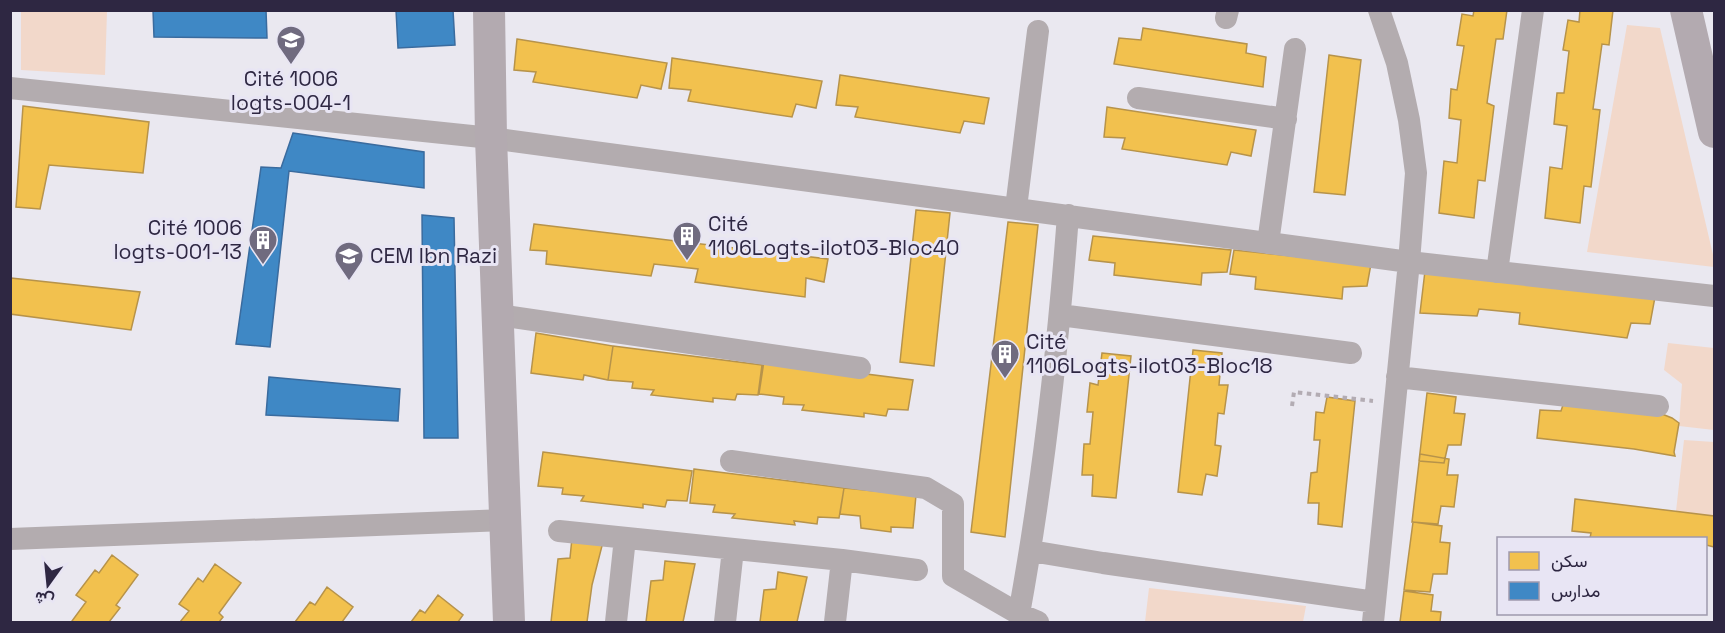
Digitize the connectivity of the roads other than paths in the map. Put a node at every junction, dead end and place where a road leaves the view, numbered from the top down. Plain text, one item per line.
1 (489, 10) edge
2 (1379, 10) edge
3 (1533, 10) edge
4 (1686, 10) edge
5 (1038, 31) dead end
6 (1295, 49) dead end
7 (10, 88) edge
8 (1138, 98) dead end
9 (1286, 119) junction
10 (1714, 132) edge
11 (491, 138) junction
12 (1016, 208) junction
13 (1068, 215) junction
14 (1268, 243) junction
15 (1410, 262) junction
16 (1497, 272) junction
17 (1714, 296) edge
18 (498, 315) junction
19 (1060, 315) junction
20 (1351, 353) dead end
21 (860, 368) dead end
22 (1397, 377) junction
23 (1658, 406) dead end
24 (731, 461) dead end
25 (505, 520) junction
26 (559, 531) dead end
27 (625, 538) junction
28 (10, 539) edge
29 (733, 549) junction
30 (1030, 551) junction
31 (842, 560) junction
32 (917, 570) dead end
33 (1374, 612) edge
34 (1028, 618) edge
35 (509, 622) edge
36 (616, 622) edge
37 (725, 622) edge
38 (835, 622) edge

1 - 11 street
2 - 15 street
3 - 16 street
4 - 10 street
5 - 12 street
6 - 9 street
7 - 11 street
8 - 9 street
9 - 14 street
11 - 12 street
11 - 18 street
12 - 13 street
13 - 14 street
13 - 19 street
14 - 15 street
15 - 16 street
15 - 22 street
16 - 17 street
18 - 21 street
18 - 25 street
19 - 20 street
19 - 30 street
22 - 23 street
22 - 33 street
24 - 34 street
25 - 28 street
25 - 35 street
26 - 27 street
27 - 29 street
27 - 36 street
29 - 31 street
29 - 37 street
30 - 33 street
30 - 34 street
31 - 32 street
31 - 38 street

